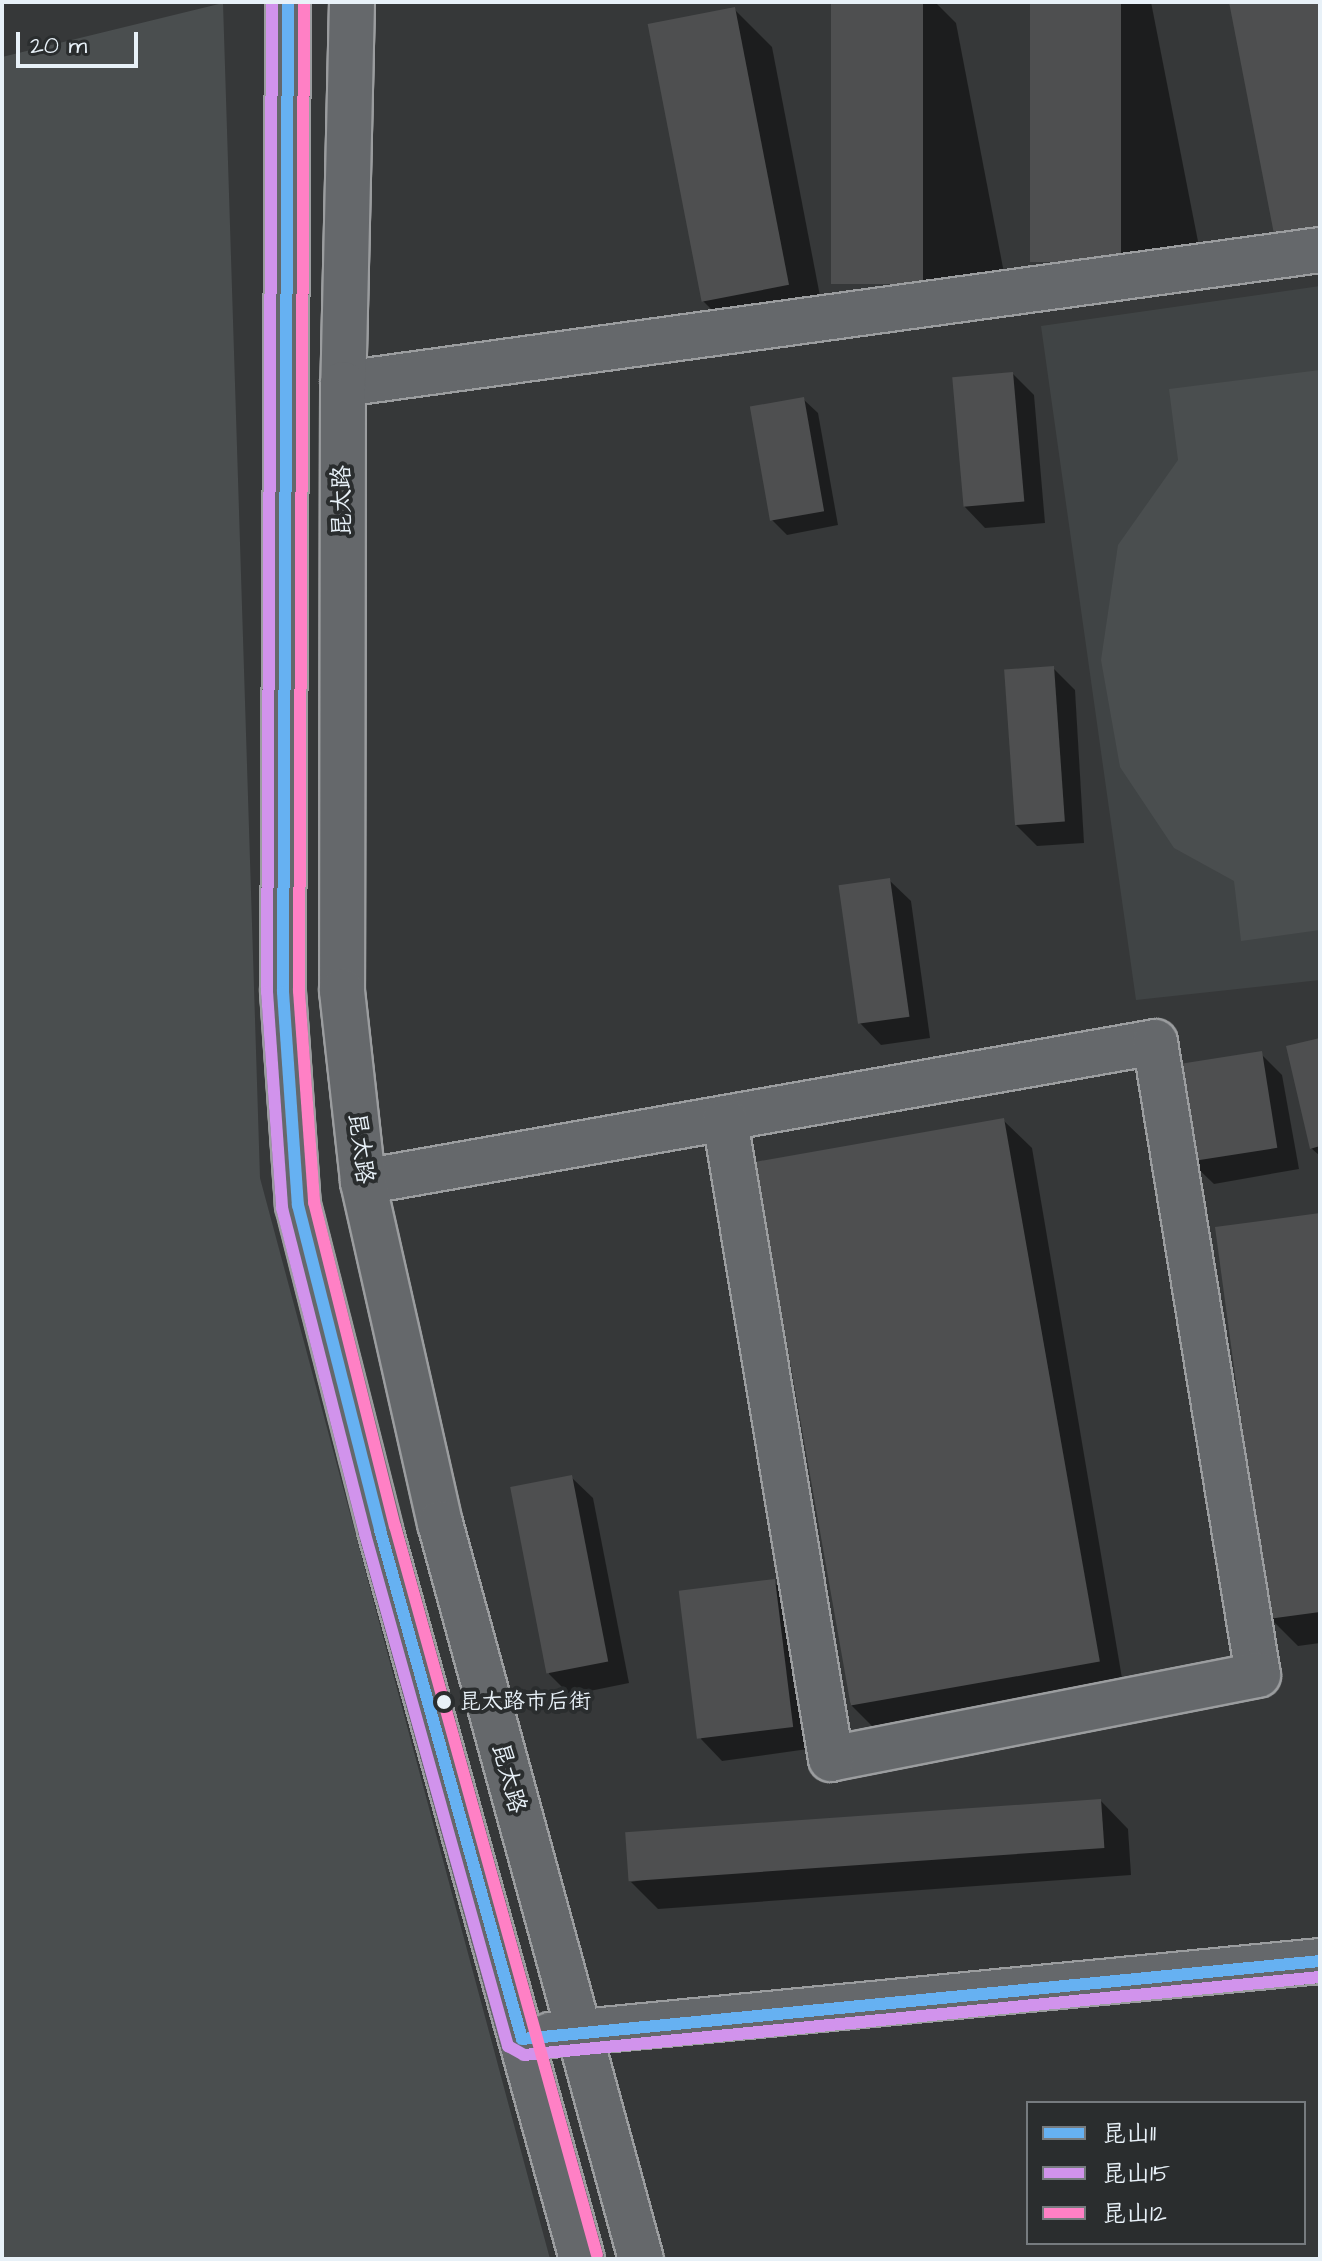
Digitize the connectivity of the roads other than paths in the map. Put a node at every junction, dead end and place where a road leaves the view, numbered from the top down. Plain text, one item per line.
1 (288, 2) edge
2 (352, 2) edge
3 (1320, 250) edge
4 (343, 384) junction
5 (725, 1120) junction
6 (363, 1182) junction
7 (1320, 1961) edge
8 (576, 2031) junction
9 (522, 2039) junction
10 (582, 2259) edge
11 (641, 2259) edge

1 - 9 main road
2 - 4 main road, 昆太路
3 - 4 main road
4 - 6 main road, 昆太路
5 - 5 main road
5 - 6 main road
6 - 8 main road, 昆太路
7 - 8 main road
8 - 9 main road
8 - 11 main road, 昆太路
9 - 10 main road

